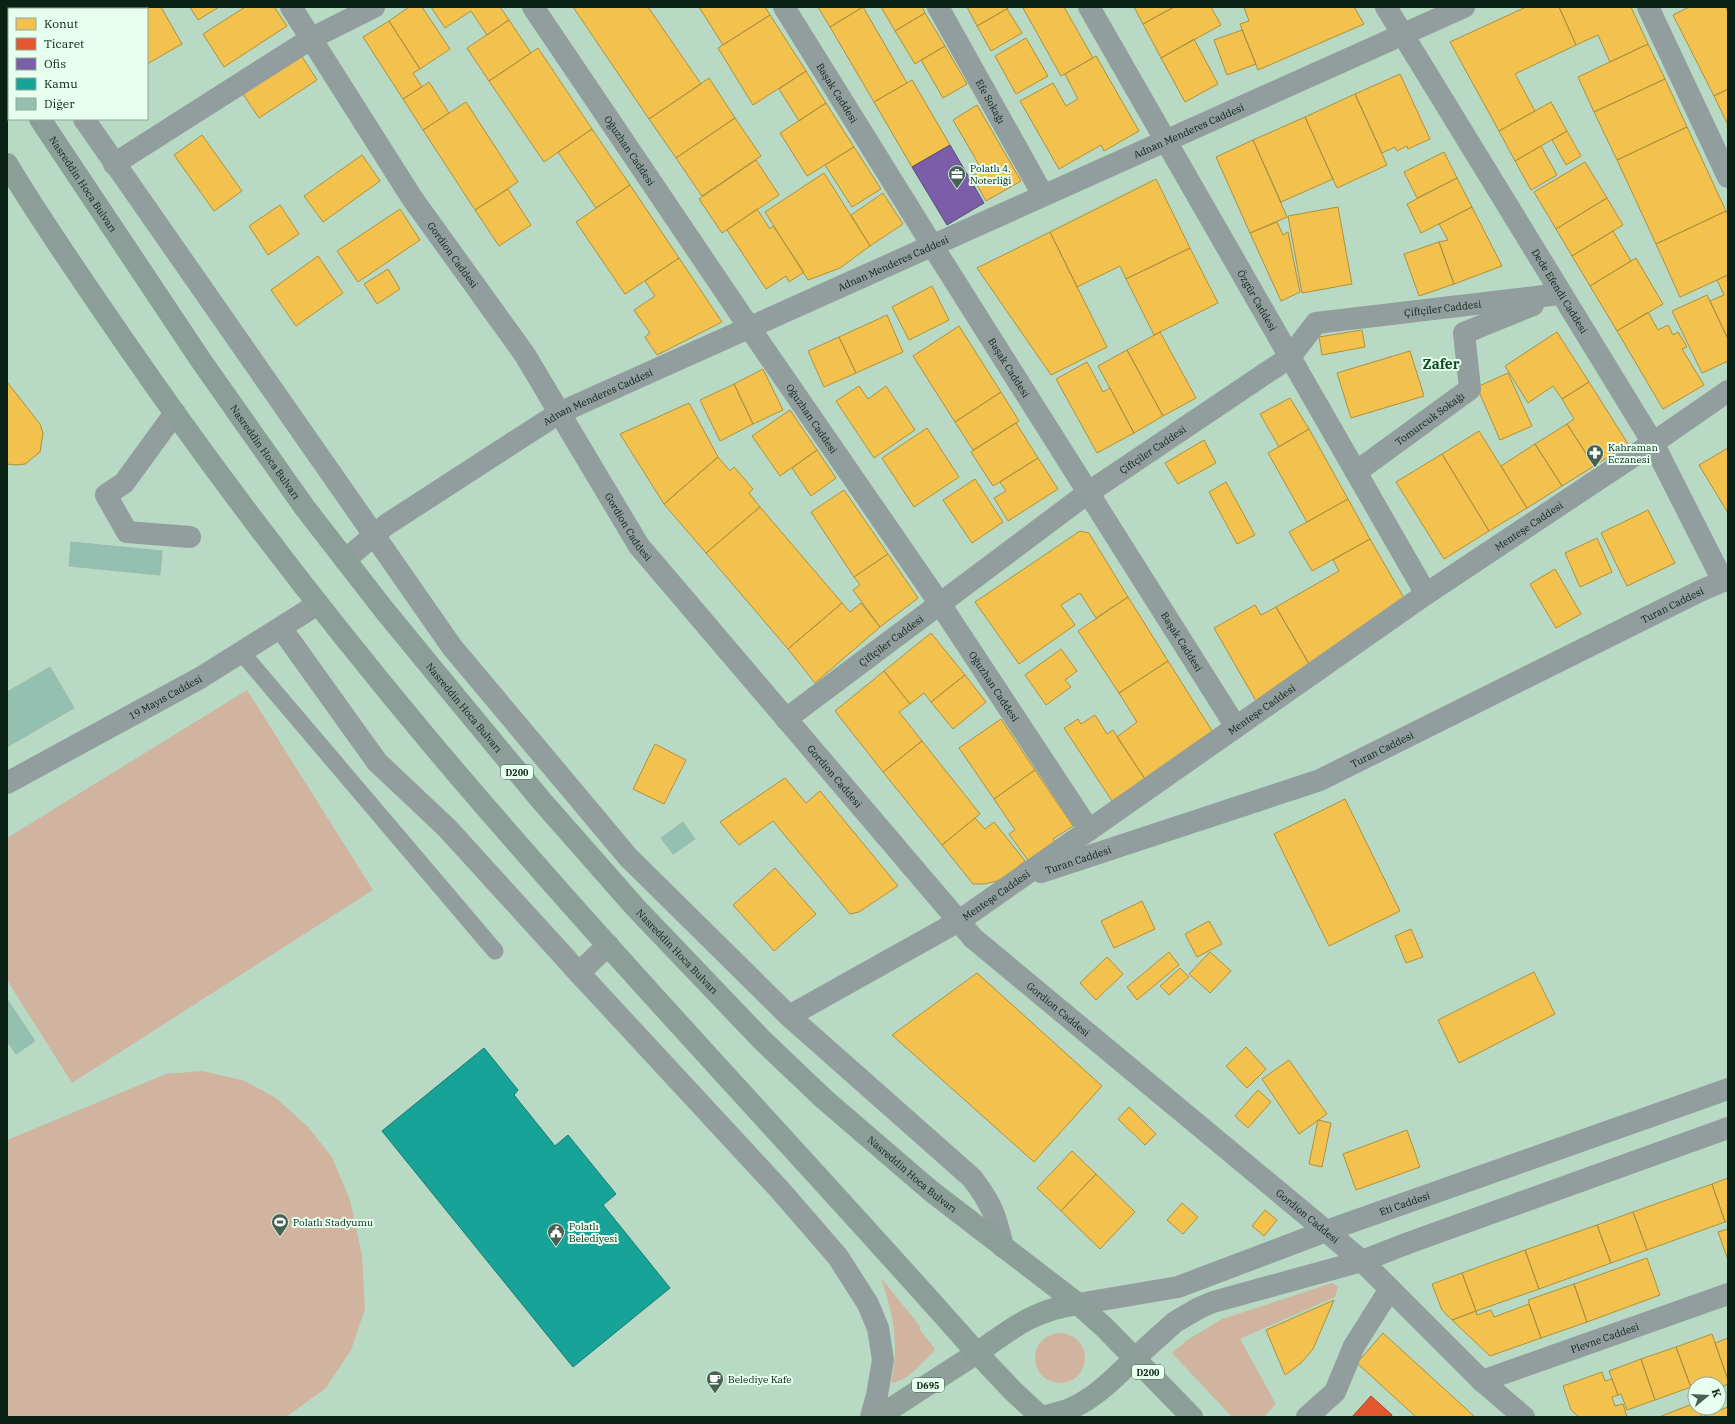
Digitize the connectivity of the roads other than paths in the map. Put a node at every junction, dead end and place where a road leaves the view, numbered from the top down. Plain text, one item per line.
1 (291, 7) edge
2 (374, 7) edge
3 (533, 7) edge
4 (784, 7) edge
5 (938, 7) edge
6 (1089, 7) edge
7 (1386, 7) edge
8 (1464, 7) edge
9 (1648, 7) edge
10 (1402, 34) junction
11 (312, 38) junction
12 (41, 120) edge
13 (85, 120) edge
14 (1165, 140) junction
15 (7, 164) edge
16 (114, 164) junction
17 (1728, 177) edge
18 (1043, 195) junction
19 (932, 245) junction
20 (1560, 294) junction
21 (749, 327) junction
22 (1290, 357) junction
23 (1728, 390) edge
24 (175, 413) junction
25 (559, 413) junction
26 (1652, 443) junction
27 (1356, 472) junction
28 (1088, 492) junction
29 (373, 535) junction
30 (190, 537) dead end
31 (345, 560) junction
32 (1725, 580) edge
33 (1426, 594) junction
34 (318, 604) junction
35 (940, 604) junction
36 (281, 628) junction
37 (242, 653) junction
38 (786, 719) junction
39 (1236, 727) junction
40 (7, 783) edge
41 (1089, 830) junction
42 (1019, 879) junction
43 (959, 921) junction
44 (608, 945) junction
45 (495, 951) dead end
46 (579, 974) junction
47 (789, 1016) junction
48 (1728, 1089) edge
49 (1728, 1128) edge
50 (1326, 1231) junction
51 (1003, 1247) junction
52 (1362, 1261) junction
53 (1390, 1289) junction
54 (1728, 1294) edge
55 (1078, 1304) junction
56 (977, 1353) junction
57 (1135, 1358) junction
58 (1482, 1381) junction
59 (871, 1417) edge
60 (878, 1417) edge
61 (1042, 1417) edge
62 (1192, 1417) edge
63 (1307, 1417) edge
64 (1524, 1417) edge

1 - 11 street, Gordion Caddesi
2 - 11 street
3 - 21 street, Oğuzhan Caddesi
4 - 19 street, Başak Caddesi
5 - 18 street, Efe Sokağı
6 - 14 street, Özgür Caddesi
7 - 10 street, Dede Efendi Caddesi
8 - 10 street, Adnan Menderes Caddesi
9 - 17 street
10 - 14 street, Adnan Menderes Caddesi
10 - 20 street, Dede Efendi Caddesi
11 - 16 street
11 - 25 street, Gordion Caddesi
12 - 31 highway, Nasreddin Hoca Bulvarı / D200
13 - 16 street
14 - 18 street, Adnan Menderes Caddesi
14 - 22 street, Özgür Caddesi
15 - 24 highway
16 - 29 street
18 - 19 street, Adnan Menderes Caddesi
19 - 21 street, Adnan Menderes Caddesi
19 - 28 street, Başak Caddesi
20 - 22 street, Çiftçiler Caddesi
20 - 26 street, Dede Efendi Caddesi
20 - 27 street, Tomurcuk Sokağı
21 - 25 street, Adnan Menderes Caddesi
21 - 35 street, Oğuzhan Caddesi
22 - 27 street, Özgür Caddesi
22 - 28 street, Çiftçiler Caddesi
23 - 26 street, Menteşe Caddesi
24 - 30 street
24 - 34 highway
25 - 29 street, Adnan Menderes Caddesi
25 - 38 street, Gordion Caddesi
26 - 32 street, Dede Efendi Caddesi
26 - 33 street, Menteşe Caddesi
27 - 33 street, Özgür Caddesi
28 - 35 street, Çiftçiler Caddesi
28 - 39 street, Başak Caddesi
29 - 31 street, Adnan Menderes Caddesi
29 - 47 street
31 - 51 highway, Nasreddin Hoca Bulvarı / D200
32 - 42 street, Turan Caddesi
33 - 39 street, Menteşe Caddesi
34 - 36 street, 19 Mayıs Caddesi
34 - 44 highway
35 - 38 street, Çiftçiler Caddesi
35 - 41 street, Oğuzhan Caddesi
36 - 37 street, 19 Mayıs Caddesi
36 - 46 street
37 - 40 street, 19 Mayıs Caddesi
37 - 45 street
38 - 43 street, Gordion Caddesi
39 - 41 street, Menteşe Caddesi
41 - 42 street, Menteşe Caddesi
42 - 43 street, Menteşe Caddesi
43 - 47 street, Menteşe Caddesi
43 - 50 street, Gordion Caddesi
44 - 46 street
44 - 56 highway
46 - 59 street
47 - 51 street
48 - 50 street, Eti Caddesi
49 - 52 street
50 - 52 street, Gordion Caddesi
50 - 55 street, Eti Caddesi
51 - 55 highway, Nasreddin Hoca Bulvarı / D200
52 - 53 street, Gordion Caddesi
52 - 57 street
53 - 58 street, Gordion Caddesi
53 - 63 street
54 - 58 street, Plevne Caddesi
55 - 56 highway
55 - 57 highway, Nasreddin Hoca Bulvarı / D200
56 - 60 main road, D695
56 - 61 highway
57 - 61 highway
57 - 62 highway, D200
58 - 64 street, Gordion Caddesi

